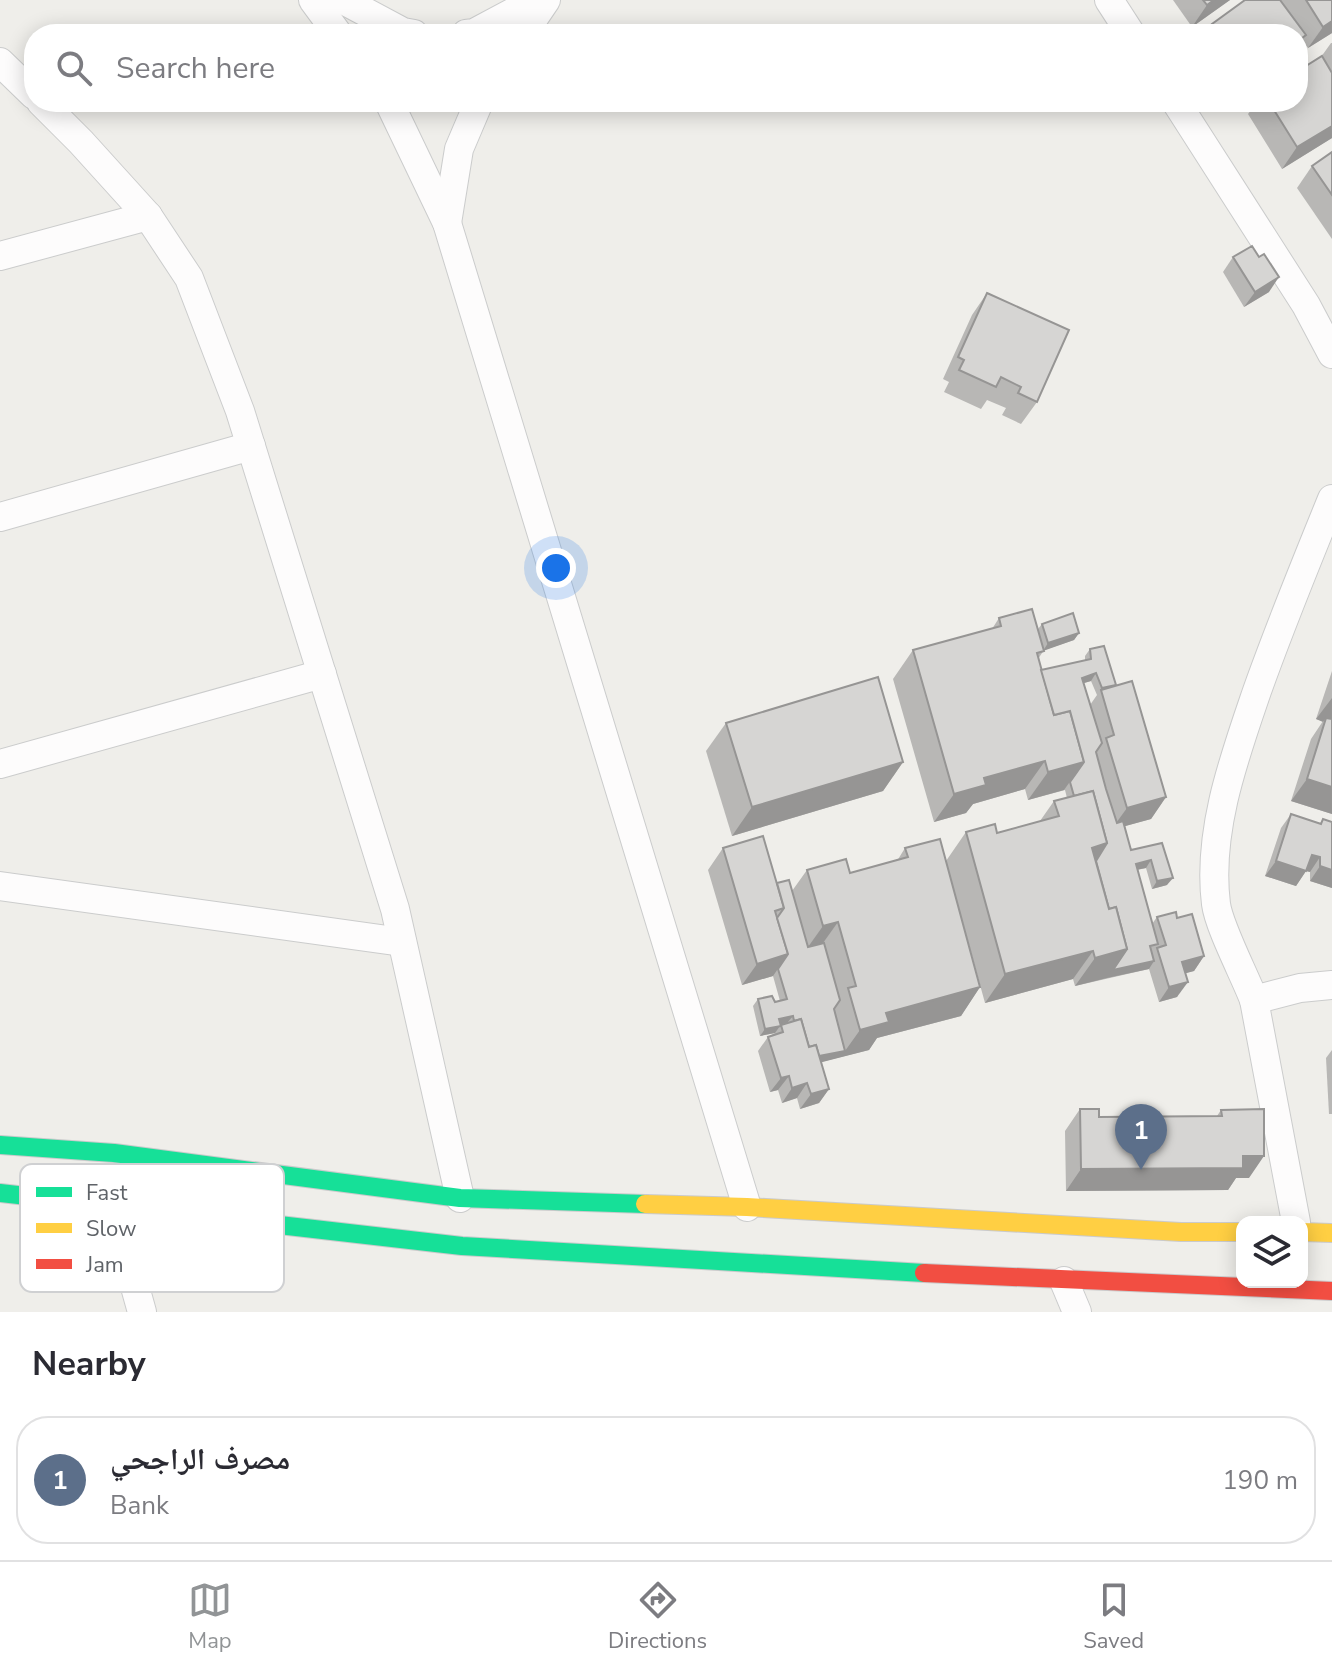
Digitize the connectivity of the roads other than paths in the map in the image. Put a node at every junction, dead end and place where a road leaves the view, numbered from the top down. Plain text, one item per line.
1 (313, 0) edge
2 (343, 0) edge
3 (541, 0) edge
4 (1109, 0) edge
5 (331, 24) edge
6 (388, 24) edge
7 (492, 24) edge
8 (511, 24) edge
9 (528, 24) edge
10 (1125, 24) edge
11 (0, 62) edge
12 (24, 85) edge
13 (51, 112) edge
14 (394, 112) edge
15 (475, 112) edge
16 (1182, 112) edge
17 (148, 216) junction
18 (447, 223) junction
19 (0, 256) edge
20 (1332, 354) edge
21 (251, 446) junction
22 (1332, 499) edge
23 (0, 517) edge
24 (322, 674) junction
25 (0, 764) edge
26 (0, 886) edge
27 (402, 942) junction
28 (1332, 985) edge
29 (1254, 1000) junction
30 (0, 1145) edge
31 (150, 1164) edge
32 (284, 1179) edge
33 (0, 1193) edge
34 (20, 1194) edge
35 (460, 1198) junction
36 (747, 1207) junction
37 (1295, 1216) edge
38 (284, 1222) edge
39 (1236, 1232) edge
40 (1308, 1232) edge
41 (1332, 1233) edge
42 (1064, 1281) junction
43 (1332, 1291) edge
44 (137, 1292) edge
45 (142, 1312) edge
46 (1077, 1312) edge

1 - 5 street
2 - 6 street
3 - 7 street
3 - 8 street
3 - 9 street
4 - 10 street
11 - 12 street
13 - 17 street
14 - 18 street
15 - 18 street
16 - 20 street
17 - 19 street
17 - 21 street
18 - 36 street
21 - 23 street
21 - 24 street
22 - 29 street
24 - 25 street
24 - 27 street
26 - 27 street
27 - 35 street
28 - 29 street
29 - 37 street
30 - 31 street
32 - 35 street
33 - 34 street
35 - 36 street
36 - 39 street
38 - 42 street
40 - 41 street
42 - 43 street
42 - 46 street
44 - 45 street

